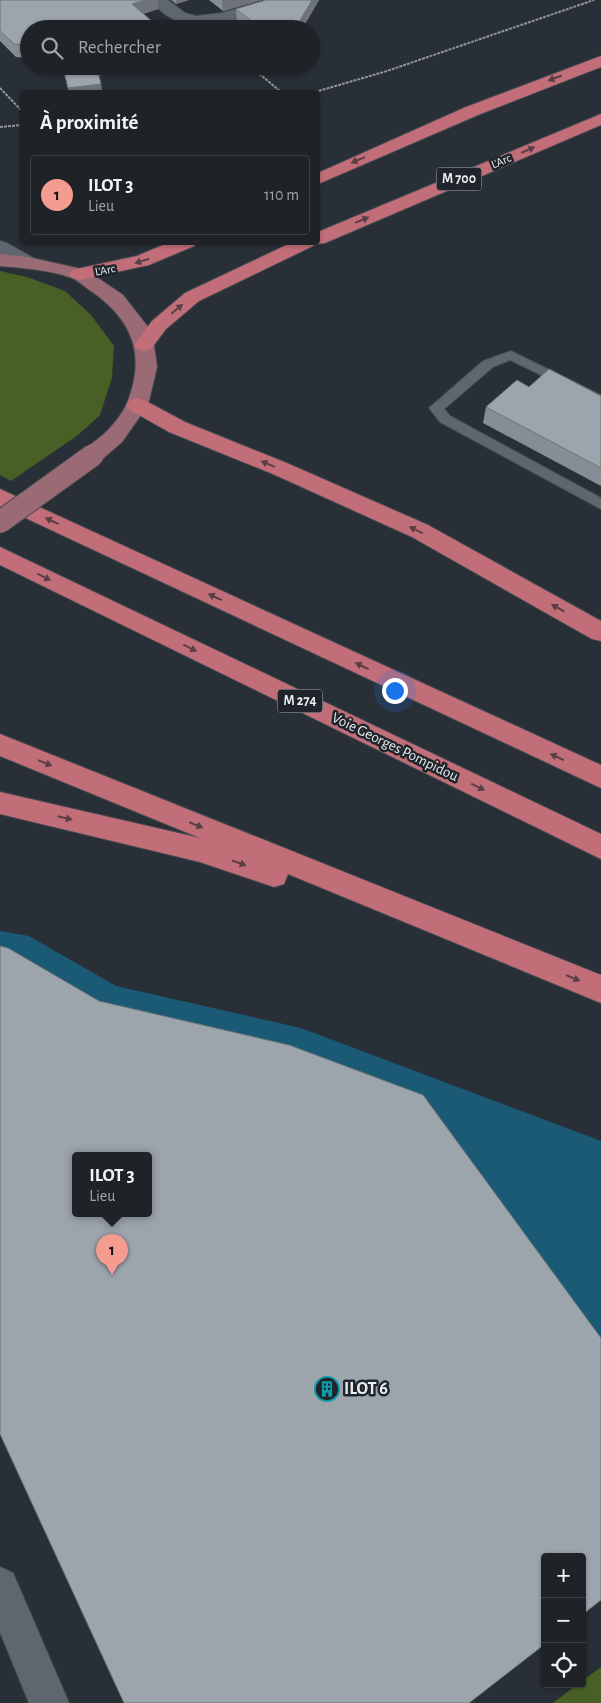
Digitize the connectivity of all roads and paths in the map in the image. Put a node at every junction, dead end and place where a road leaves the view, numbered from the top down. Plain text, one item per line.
1 (158, 0) edge
2 (286, 0) edge
3 (594, 0) edge
4 (187, 20) edge
5 (199, 20) edge
6 (601, 61) edge
7 (261, 75) edge
8 (0, 88) edge
9 (279, 90) edge
10 (320, 91) edge
11 (20, 109) edge
12 (601, 119) edge
13 (20, 125) edge
14 (0, 127) edge
15 (320, 177) edge
16 (320, 238) edge
17 (180, 245) edge
18 (303, 245) edge
19 (0, 247) edge
20 (0, 260) edge
21 (28, 263) junction
22 (79, 274) junction
23 (144, 345) junction
24 (601, 400) edge
25 (137, 405) junction
26 (0, 497) edge
27 (601, 504) edge
28 (0, 522) edge
29 (0, 556) edge
30 (601, 632) edge
31 (0, 745) edge
32 (601, 777) edge
33 (0, 803) edge
34 (601, 847) edge
35 (541, 965) junction
36 (601, 989) edge
37 (0, 1586) edge
38 (49, 1703) edge

1 - 4 street
2 - 5 street
3 - 10 path
6 -> 15 highway
7 - 9 path
8 - 11 path
16 -> 12 highway, L'Arc / M 700
13 - 14 path
17 -> 22 highway, L'Arc
23 -> 18 highway
19 - 21 street
20 - 21 main road
21 - 22 main road
22 - 23 main road
23 - 25 main road
24 - 27 lane
25 - 28 main road, bridge
30 -> 25 highway
32 -> 26 highway
29 -> 34 highway, Voie Georges Pompidou / M 274
31 -> 35 highway
33 -> 35 highway
35 -> 36 highway
37 - 38 street

